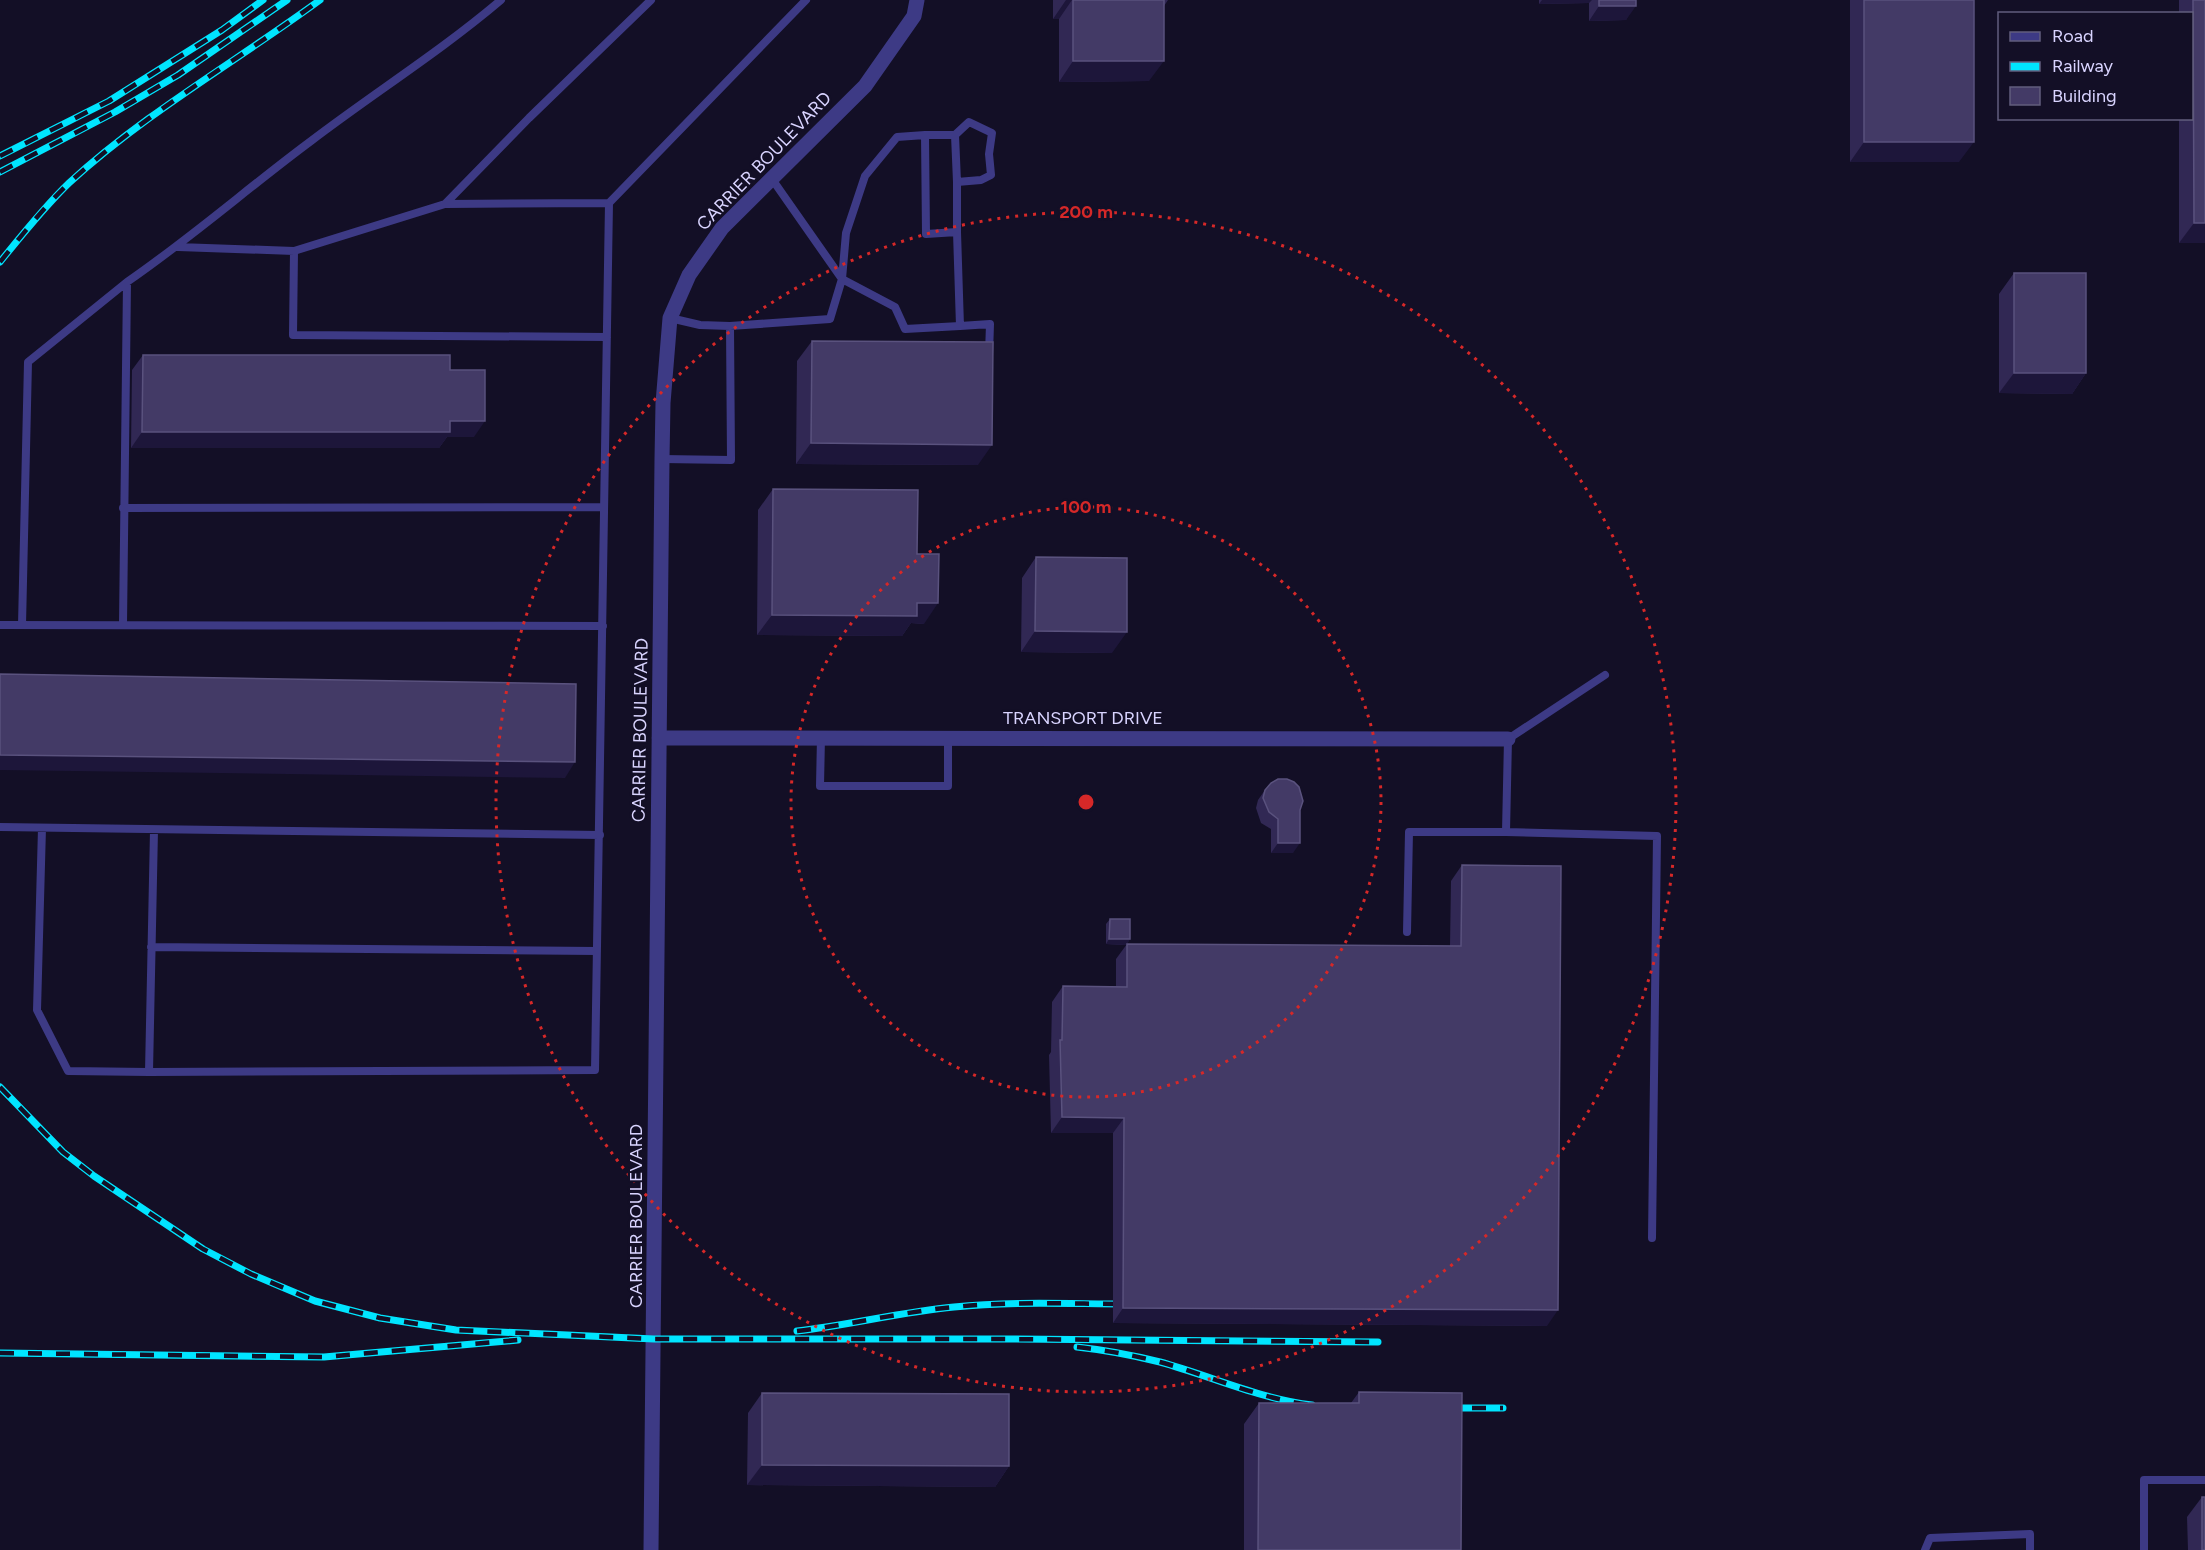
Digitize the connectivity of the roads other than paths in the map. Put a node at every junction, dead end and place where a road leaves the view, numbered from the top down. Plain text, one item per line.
1 (501, 0) edge
2 (651, 0) edge
3 (806, 0) edge
4 (917, 0) edge
5 (925, 135) junction
6 (954, 135) junction
7 (772, 178) junction
8 (957, 182) junction
9 (609, 203) junction
10 (444, 204) junction
11 (957, 232) junction
12 (177, 247) junction
13 (294, 251) junction
14 (842, 279) junction
15 (127, 282) junction
16 (670, 318) junction
17 (730, 326) junction
18 (960, 326) junction
19 (607, 337) junction
20 (989, 369) edge
21 (662, 459) junction
22 (604, 507) junction
23 (123, 508) junction
24 (0, 625) edge
25 (22, 625) junction
26 (123, 625) junction
27 (603, 626) junction
28 (1605, 675) dead end
29 (821, 737) junction
30 (948, 737) junction
31 (659, 738) junction
32 (1508, 739) junction
33 (0, 827) edge
34 (42, 828) junction
35 (154, 830) junction
36 (1506, 832) junction
37 (600, 835) junction
38 (1407, 932) dead end
39 (151, 947) junction
40 (597, 951) junction
41 (149, 1072) junction
42 (1652, 1238) dead end
43 (2205, 1480) edge
44 (651, 1550) edge
45 (1925, 1550) edge
46 (2030, 1550) edge
47 (2144, 1550) edge

1 - 12 lane
2 - 10 lane
3 - 9 lane
4 - 7 street, CARRIER BOULEVARD
5 - 6 lane
5 - 11 lane
5 - 14 lane
6 - 8 lane
6 - 8 lane
7 - 14 lane
7 - 16 street, CARRIER BOULEVARD
8 - 11 lane
9 - 10 lane
9 - 19 lane
10 - 13 lane
11 - 18 lane
12 - 13 lane
12 - 15 lane
13 - 19 lane
14 - 17 lane
14 - 18 lane
15 - 23 lane
15 - 25 lane
16 - 17 lane
16 - 21 street, CARRIER BOULEVARD
17 - 21 lane
18 - 20 lane
19 - 22 lane
21 - 31 street, CARRIER BOULEVARD
22 - 23 lane
22 - 27 lane
23 - 26 lane
24 - 25 lane
25 - 26 lane
26 - 27 lane
27 - 37 lane
28 - 32 lane
29 - 30 street, TRANSPORT DRIVE
29 - 30 lane
29 - 31 street, TRANSPORT DRIVE
30 - 32 street, TRANSPORT DRIVE
31 - 44 street, CARRIER BOULEVARD
32 - 36 lane
33 - 34 lane
34 - 35 lane
34 - 41 lane
35 - 37 lane
35 - 39 lane
36 - 38 lane
36 - 42 lane
37 - 40 lane
39 - 40 lane
39 - 41 lane
40 - 41 lane
43 - 47 lane
45 - 46 lane

